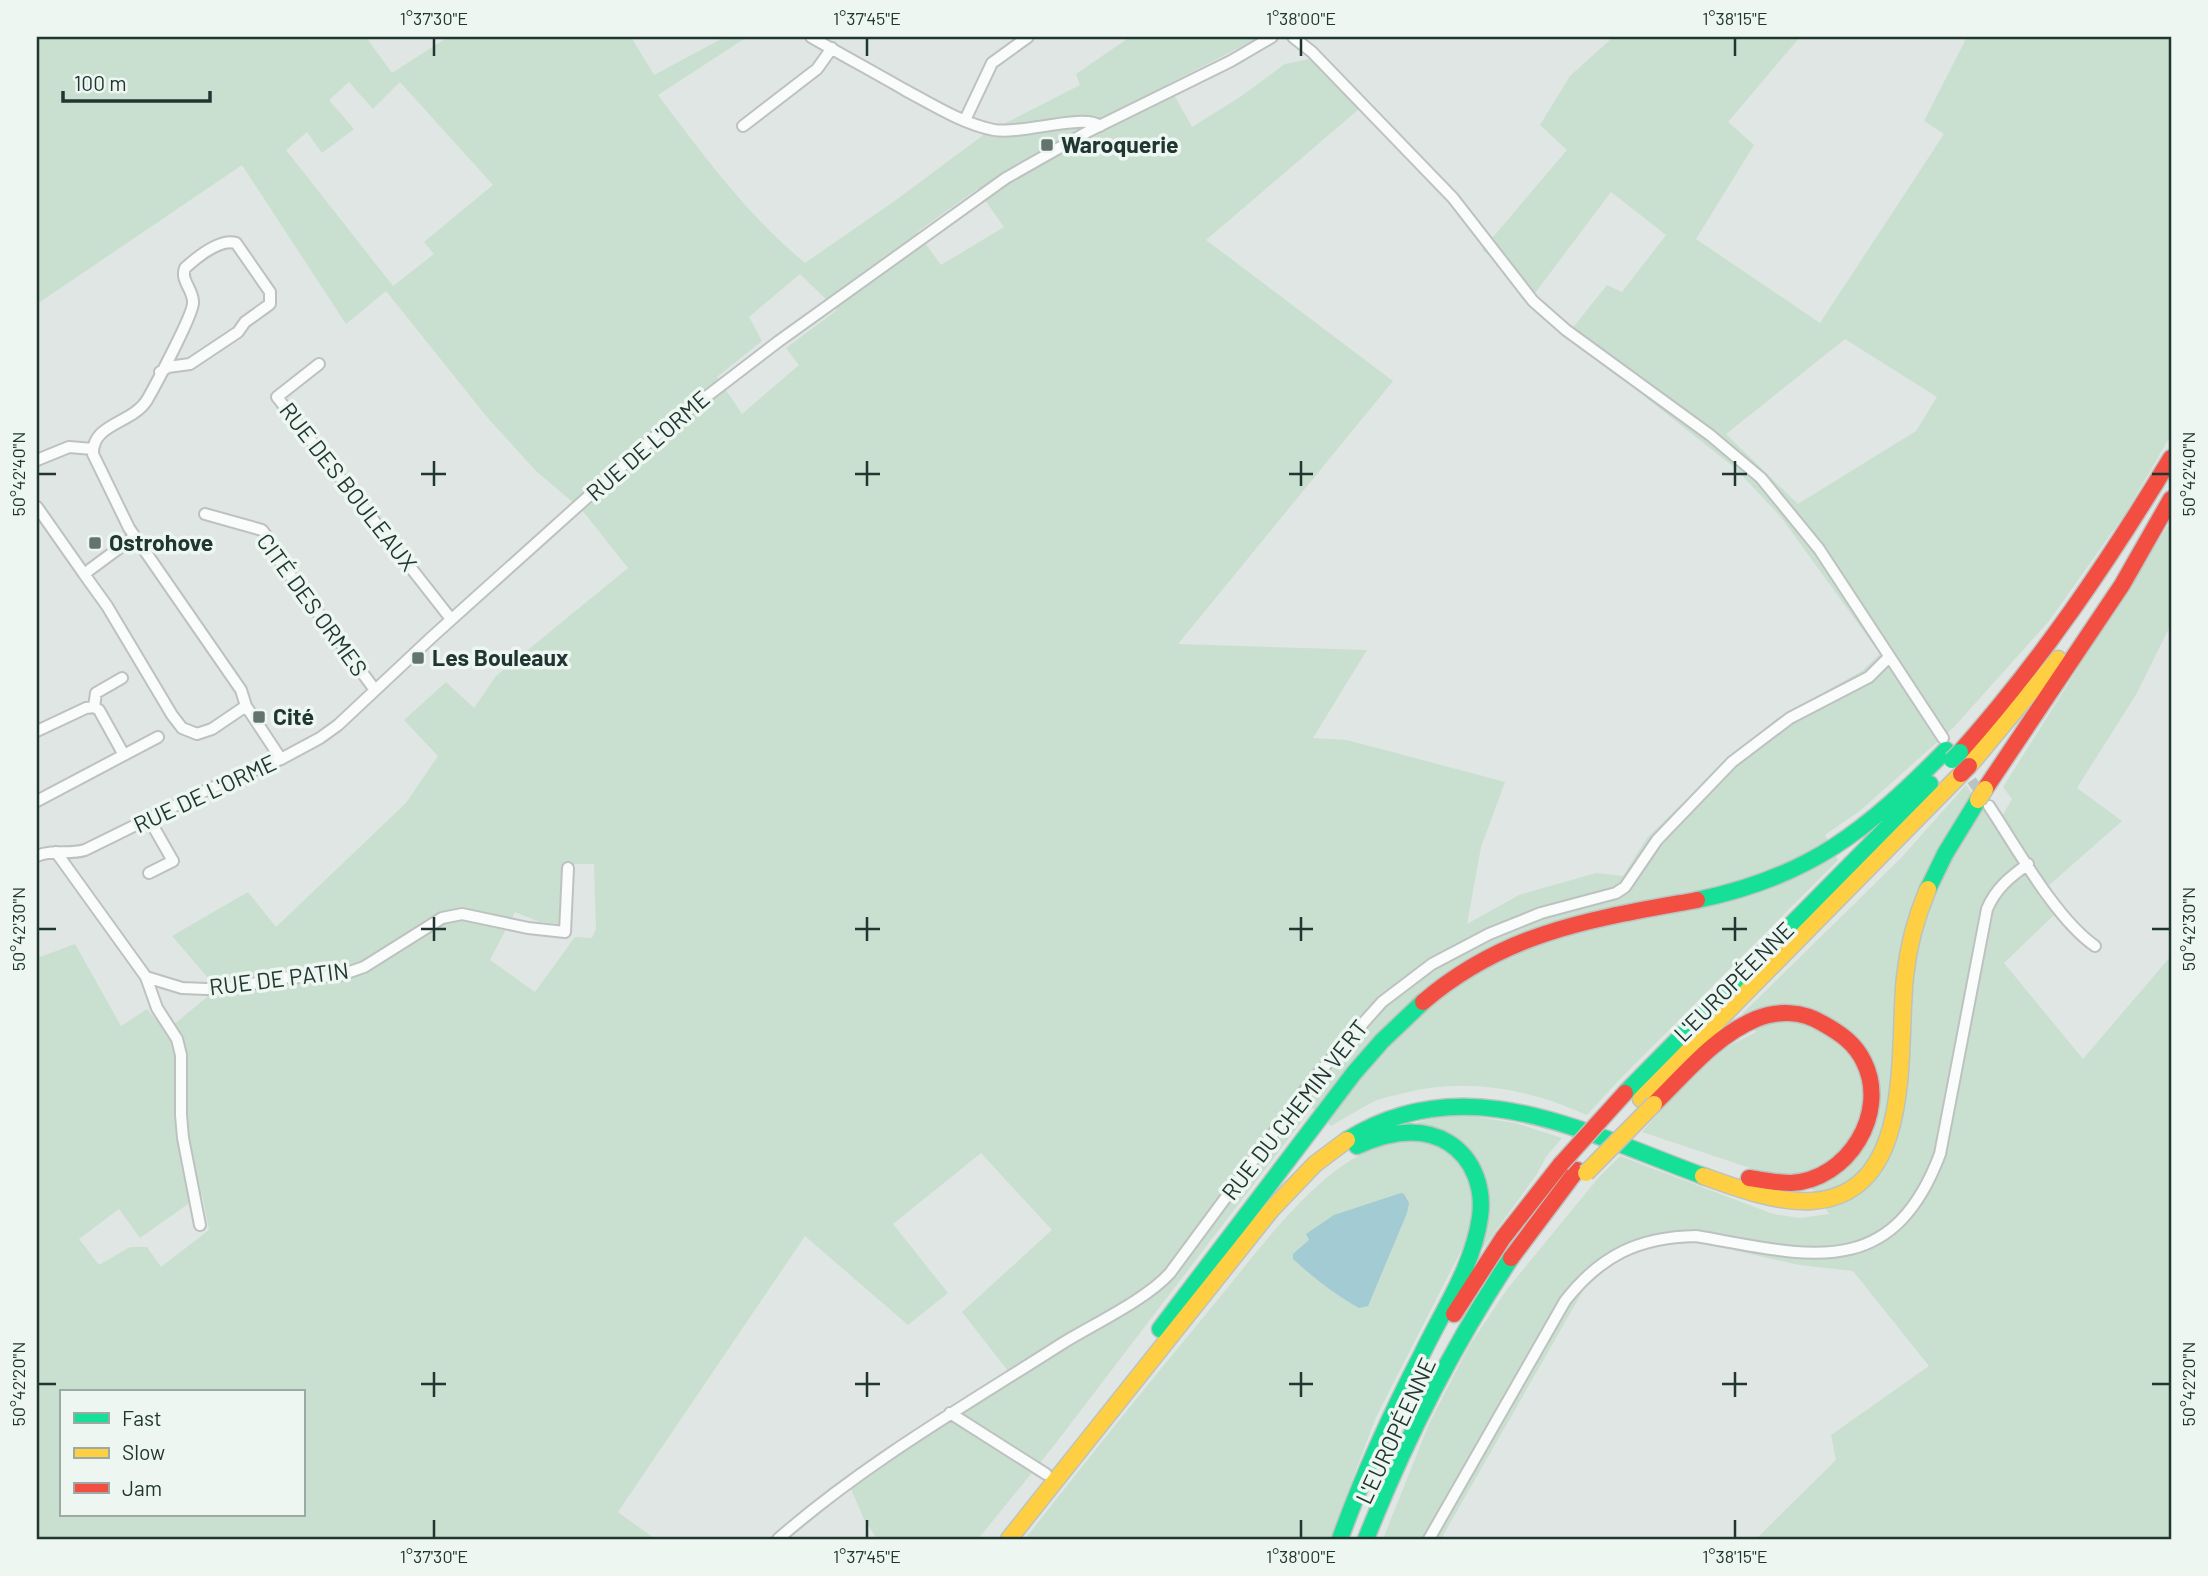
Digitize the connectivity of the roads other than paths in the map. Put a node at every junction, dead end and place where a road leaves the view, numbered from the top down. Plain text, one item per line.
1 (811, 37) edge
2 (1028, 37) edge
3 (1272, 37) edge
4 (1293, 37) edge
5 (831, 48) junction
6 (965, 121) junction
7 (743, 126) dead end
8 (1100, 126) junction
9 (319, 364) dead end
10 (160, 372) junction
11 (93, 449) junction
12 (2171, 458) edge
13 (37, 460) edge
14 (2171, 490) edge
15 (2171, 499) edge
16 (37, 507) edge
17 (205, 514) dead end
18 (134, 537) junction
19 (84, 574) junction
20 (451, 619) junction
21 (1889, 657) junction
22 (122, 678) dead end
23 (375, 690) junction
24 (246, 706) junction
25 (94, 707) junction
26 (37, 731) edge
27 (158, 737) dead end
28 (124, 755) junction
29 (1955, 755) junction
30 (281, 759) junction
31 (1984, 798) junction
32 (37, 801) edge
33 (149, 819) junction
34 (56, 852) junction
35 (37, 856) edge
36 (2028, 864) junction
37 (568, 868) dead end
38 (149, 873) dead end
39 (2095, 946) dead end
40 (146, 977) junction
41 (1647, 1102) junction
42 (200, 1225) dead end
43 (1195, 1306) junction
44 (1160, 1329) junction
45 (950, 1413) junction
46 (1046, 1474) junction
47 (778, 1539) edge
48 (993, 1539) edge
49 (1009, 1539) edge
50 (1340, 1539) edge
51 (1349, 1539) edge
52 (1366, 1539) edge
53 (1429, 1539) edge

1 - 5 street
2 - 6 street
3 - 8 street, RUE DE L'ORME
4 - 21 street
5 - 6 street
5 - 7 street
6 - 8 street
8 - 20 street, RUE DE L'ORME
9 - 20 street, RUE DES BOULEAUX
10 - 10 street
10 - 11 street
11 - 13 street
11 - 18 street
12 - 29 highway, L'EUROPÉENNE
14 - 29 highway, L'EUROPÉENNE
15 - 31 highway
16 - 19 street
17 - 23 street, CITÉ DES ORMES
18 - 19 street
18 - 24 street
19 - 24 street
20 - 23 street, RUE DE L'ORME
21 - 29 street
21 - 45 street, RUE DU CHEMIN VERT
22 - 25 street
23 - 30 street, RUE DE L'ORME
24 - 30 street
25 - 26 street
25 - 28 street
27 - 28 street
28 - 32 street
29 - 41 highway, L'EUROPÉENNE
29 - 44 highway
29 - 51 highway, L'EUROPÉENNE, bridge
30 - 33 street, RUE DE L'ORME
31 - 36 street
31 - 43 highway
33 - 34 street, RUE DE L'ORME
33 - 38 street
34 - 35 street, RUE DE L'ORME
34 - 40 street
36 - 39 street
36 - 53 street
37 - 40 street, RUE DE PATIN
40 - 42 street
41 - 44 highway
41 - 52 highway, L'EUROPÉENNE, bridge
43 - 49 highway
43 - 50 highway
44 - 46 highway
45 - 46 street
45 - 47 street, RUE DU CHEMIN VERT
46 - 48 highway

